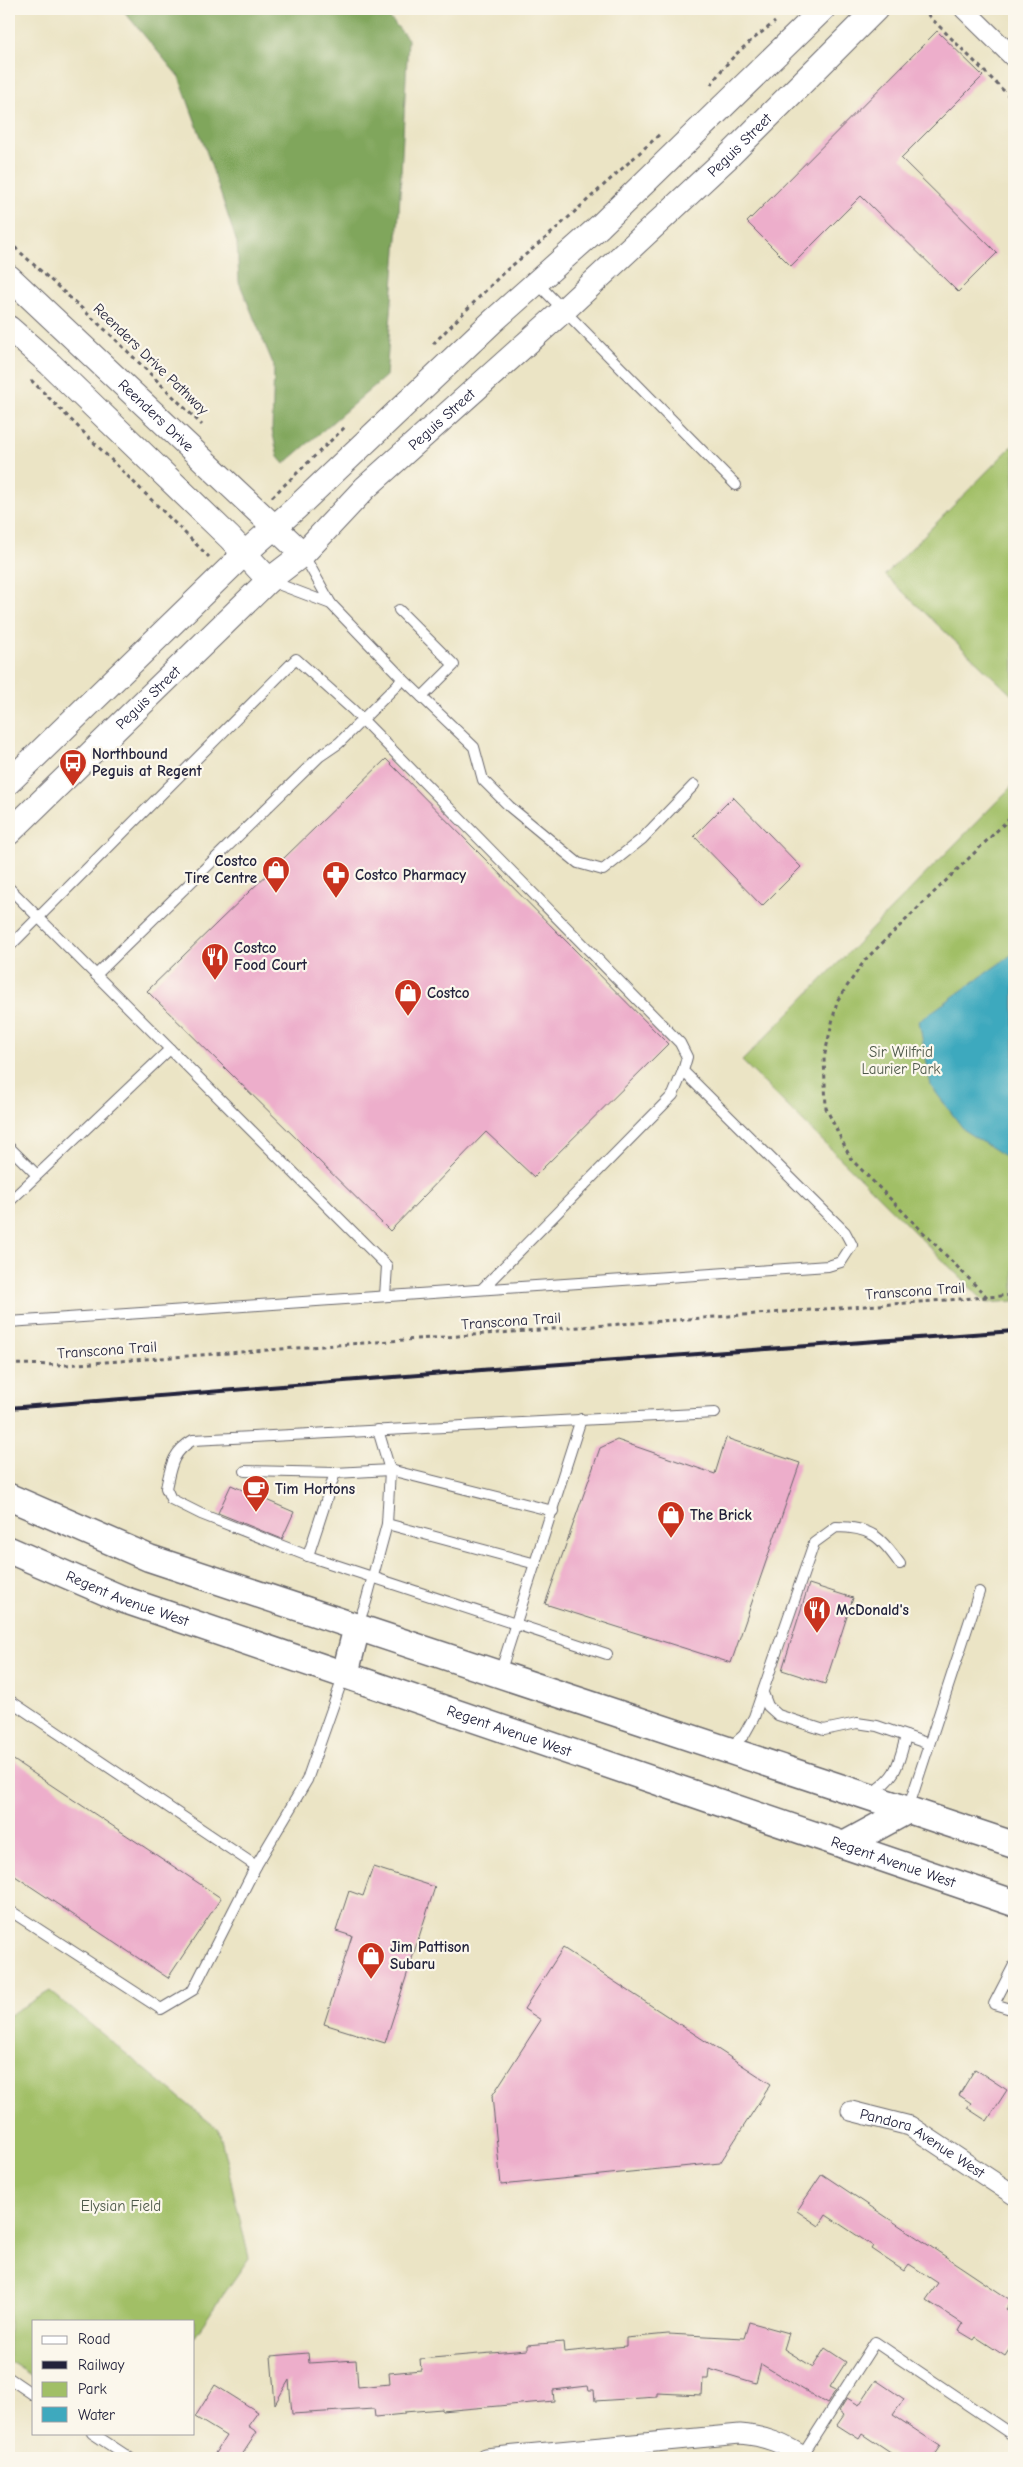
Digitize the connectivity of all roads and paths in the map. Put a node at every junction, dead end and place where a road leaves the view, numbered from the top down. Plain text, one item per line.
1 (823, 9) edge
2 (876, 9) edge
3 (922, 9) edge
4 (964, 9) edge
5 (1014, 58) edge
6 (1014, 101) edge
7 (9, 242) edge
8 (9, 277) edge
9 (537, 282) junction
10 (564, 310) junction
11 (9, 328) edge
12 (24, 373) dead end
13 (208, 431) dead end
14 (736, 485) dead end
15 (269, 489) dead end
16 (277, 491) dead end
17 (274, 528) junction
18 (245, 553) junction
19 (303, 554) junction
20 (209, 558) dead end
21 (270, 580) junction
22 (331, 604) junction
23 (399, 610) dead end
24 (402, 679) junction
25 (422, 697) junction
26 (363, 720) junction
27 (9, 782) edge
28 (694, 785) dead end
29 (1014, 814) edge
30 (9, 833) edge
31 (9, 888) edge
32 (39, 918) junction
33 (9, 947) edge
34 (96, 975) junction
35 (170, 1050) junction
36 (683, 1071) junction
37 (9, 1147) edge
38 (36, 1174) junction
39 (9, 1202) edge
40 (482, 1289) junction
41 (1014, 1295) edge
42 (386, 1296) junction
43 (987, 1297) junction
44 (9, 1322) edge
45 (9, 1364) edge
46 (715, 1413) dead end
47 (581, 1419) junction
48 (378, 1430) junction
49 (390, 1470) junction
50 (246, 1471) dead end
51 (335, 1472) junction
52 (9, 1497) edge
53 (553, 1511) junction
54 (387, 1524) junction
55 (9, 1550) edge
56 (308, 1556) junction
57 (536, 1564) junction
58 (900, 1564) dead end
59 (372, 1576) junction
60 (980, 1592) dead end
61 (516, 1625) junction
62 (357, 1627) junction
63 (607, 1654) dead end
64 (345, 1674) junction
65 (500, 1674) junction
66 (763, 1693) junction
67 (9, 1700) edge
68 (906, 1736) junction
69 (930, 1744) junction
70 (726, 1749) junction
71 (867, 1796) junction
72 (908, 1810) junction
73 (844, 1845) junction
74 (1014, 1845) edge
75 (256, 1866) junction
76 (1014, 1903) edge
77 (9, 1910) edge
78 (1014, 1965) edge
79 (1014, 2010) edge
80 (851, 2111) dead end
81 (1014, 2195) edge
82 (9, 2378) edge
83 (32, 2394) edge
84 (94, 2434) edge
85 (1014, 2436) edge
86 (804, 2457) edge
87 (130, 2458) edge
88 (485, 2458) edge

1 - 9 street
2 - 10 street, Peguis Street
3 - 6 path
4 - 5 street
7 - 13 path, Reenders Drive Pathway
8 - 17 street, Reenders Drive
9 - 10 lane
9 - 17 street
10 - 14 lane
10 - 19 street, Peguis Street
11 - 18 street
12 - 20 path
15 - 16 path
17 - 18 street
17 - 19 street, Reenders Drive
18 - 21 street
18 - 27 street
19 - 21 street, Peguis Street
19 - 22 lane
21 - 22 lane
21 - 30 street, Peguis Street
22 - 24 lane
23 - 25 lane
24 - 25 lane
24 - 26 lane
25 - 28 lane
26 - 32 lane
26 - 34 lane
26 - 36 lane
29 - 43 path
31 - 32 lane
32 - 33 lane
32 - 34 lane
34 - 35 lane
35 - 38 lane
35 - 42 lane
36 - 40 lane
36 - 40 lane
37 - 38 lane
38 - 39 lane
40 - 42 lane
41 - 43 path, Transcona Trail
42 - 44 lane
43 - 45 path, Transcona Trail
46 - 47 lane
47 - 48 lane
47 - 53 lane
48 - 49 lane
48 - 56 lane
49 - 51 lane
49 - 53 lane
49 - 54 lane
50 - 51 lane
51 - 56 lane
52 - 62 main road
53 - 57 lane
54 - 57 lane
54 - 59 lane
55 - 64 main road, Regent Avenue West
56 - 59 lane
57 - 61 lane
58 - 66 lane
59 - 61 lane
59 - 62 lane
60 - 69 lane
61 - 63 lane
61 - 65 lane
62 - 64 main road
62 - 65 main road
64 - 73 main road, Regent Avenue West
64 - 75 lane
65 - 70 main road
66 - 68 lane
66 - 70 lane
67 - 75 lane
68 - 69 lane
68 - 71 lane
69 - 72 lane
70 - 71 main road
71 - 72 main road
72 - 73 main road
72 - 74 main road
73 - 76 main road, Regent Avenue West
75 - 77 lane
78 - 79 lane
80 - 81 street, Pandora Avenue West
82 - 83 lane
84 - 87 lane
85 - 86 lane
86 - 88 street

